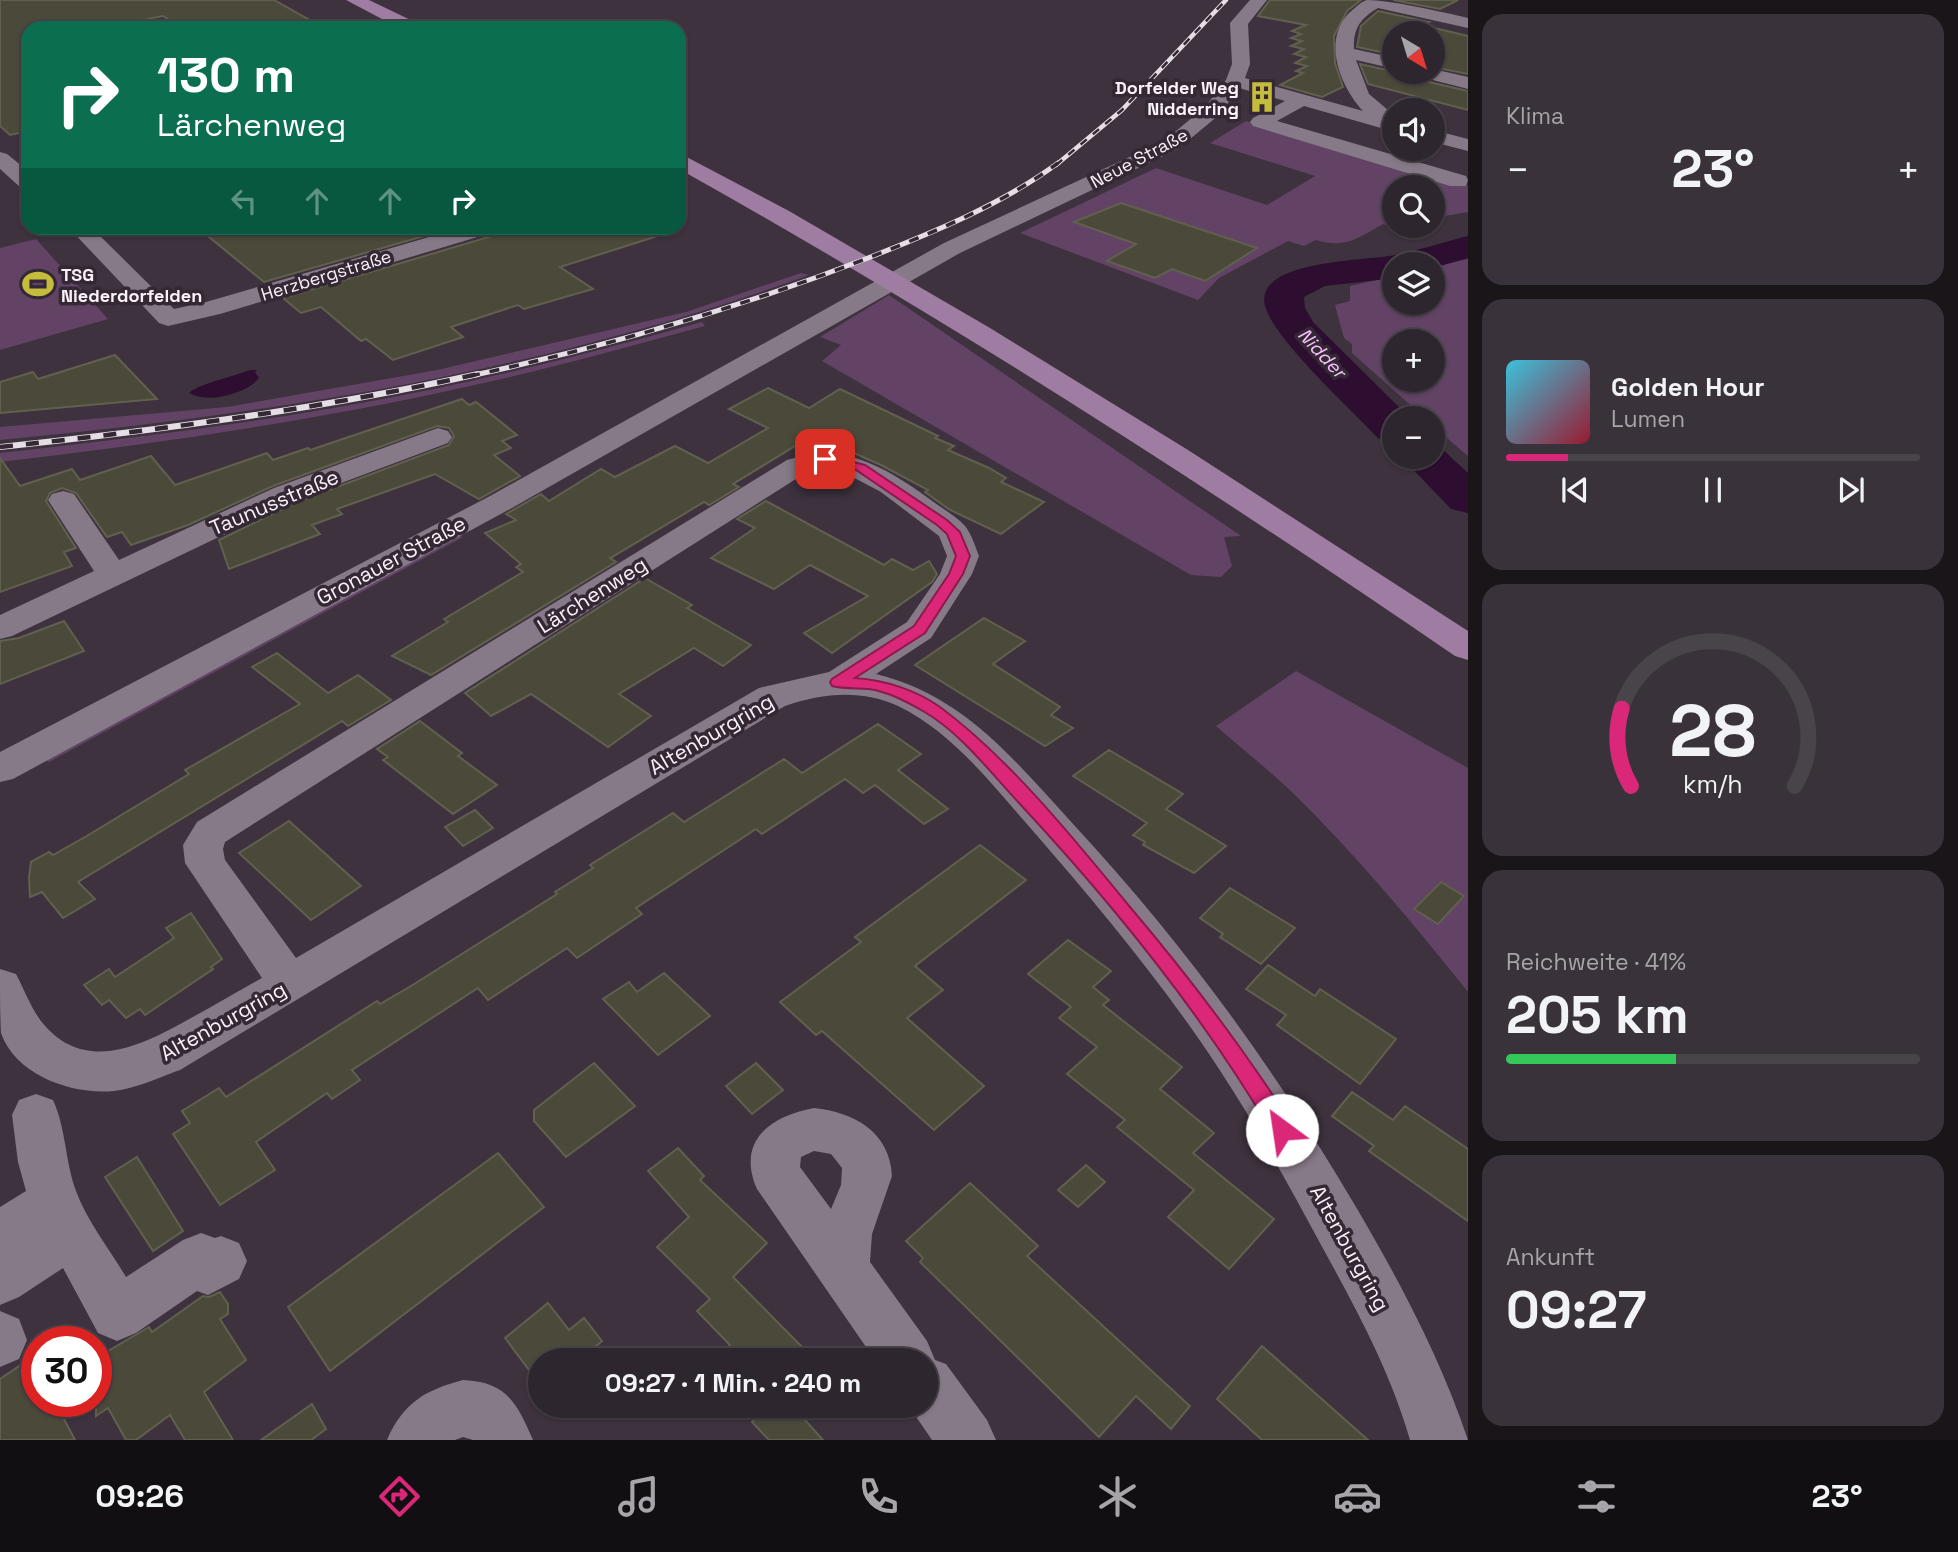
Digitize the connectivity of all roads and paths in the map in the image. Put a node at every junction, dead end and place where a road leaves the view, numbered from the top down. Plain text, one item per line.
1 (355, 0) edge
2 (1259, 0) edge
3 (1378, 1) edge
4 (1448, 19) junction
5 (398, 21) edge
6 (1468, 23) edge
7 (1446, 24) edge
8 (1343, 52) junction
9 (1382, 61) edge
10 (1446, 77) edge
11 (1235, 81) junction
12 (1468, 83) edge
13 (1425, 84) edge
14 (1419, 91) dead end
15 (1357, 94) junction
16 (1301, 100) junction
17 (1382, 117) edge
18 (1382, 122) edge
19 (1445, 139) edge
20 (1468, 145) edge
21 (0, 158) edge
22 (686, 164) edge
23 (21, 176) edge
24 (1458, 181) dead end
25 (87, 235) edge
26 (459, 235) edge
27 (851, 305) joint
28 (438, 437) dead end
29 (63, 500) dead end
30 (112, 574) junction
31 (0, 628) edge
32 (1468, 648) edge
33 (838, 682) junction
34 (0, 769) edge
35 (290, 984) junction
36 (0, 987) edge
37 (36, 1115) dead end
38 (63, 1218) junction
39 (0, 1236) edge
40 (221, 1261) dead end
41 (843, 1272) dead end
42 (0, 1279) edge
43 (899, 1348) edge
44 (938, 1400) edge
45 (416, 1440) edge
46 (504, 1440) edge
47 (967, 1440) edge
48 (1439, 1440) edge

1 - 5 main road
2 - 11 street, Neue Straße
3 - 4 street
3 - 8 street
4 - 6 street
4 - 7 street
8 - 9 street
8 - 15 street
10 - 12 street
11 - 16 street
11 - 27 street, Neue Straße
13 - 14 street
15 - 16 street
15 - 17 street
16 - 18 street
16 - 24 street
19 - 20 street
21 - 23 street
22 - 32 main road
25 - 26 street, Herzbergstraße
27 - 34 street, Gronauer Straße
28 - 30 street, Taunusstraße
29 - 30 street
30 - 31 street, Taunusstraße
33 - 35 street, Altenburgring
33 - 35 street, Lärchenweg
33 - 48 street, Altenburgring
35 - 36 street, Altenburgring
37 - 38 street
38 - 39 street
38 - 40 street
38 - 42 street
41 - 43 street
44 - 47 street
45 - 46 street

